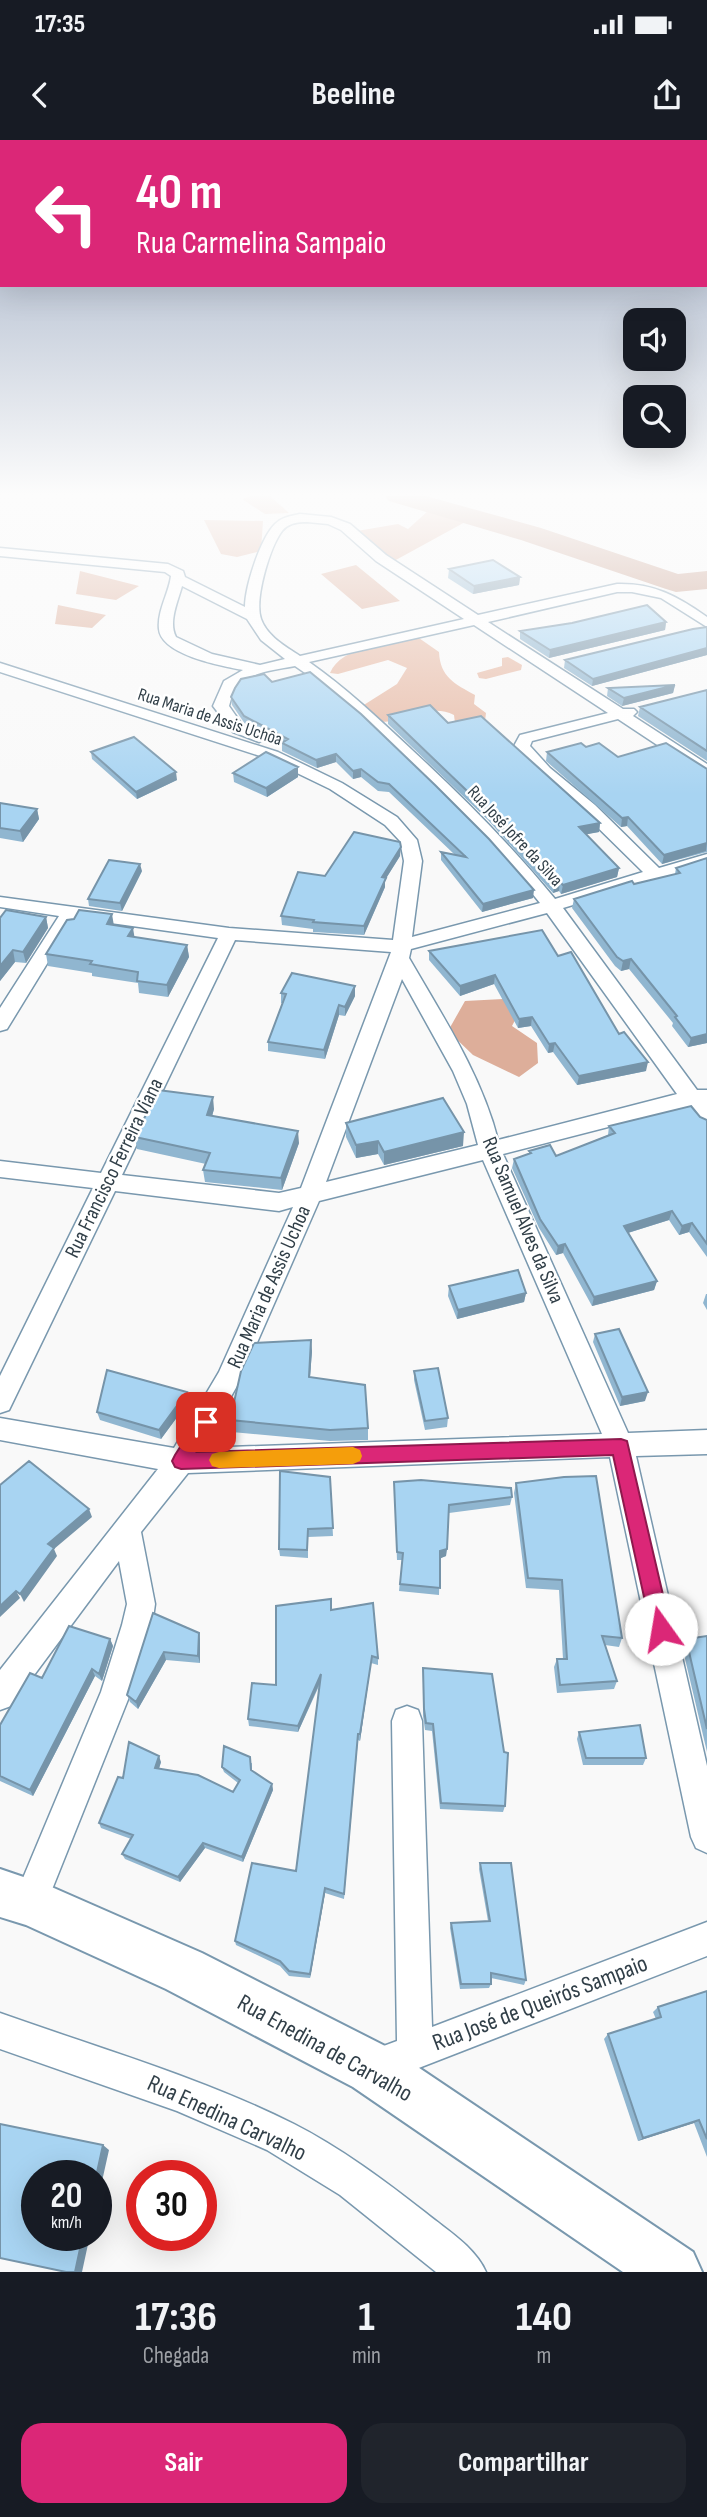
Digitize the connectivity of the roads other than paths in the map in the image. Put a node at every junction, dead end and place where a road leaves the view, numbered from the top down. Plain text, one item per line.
1 (174, 595) edge
2 (211, 595) edge
3 (254, 595) edge
4 (440, 595) edge
5 (579, 595) edge
6 (662, 595) edge
7 (254, 617) junction
8 (475, 619) junction
9 (703, 626) edge
10 (573, 659) edge
11 (299, 660) junction
12 (233, 663) junction
13 (546, 666) junction
14 (0, 667) edge
15 (261, 669) junction
16 (233, 679) junction
17 (645, 708) edge
18 (620, 715) junction
19 (295, 766) junction
20 (706, 770) edge
21 (707, 859) edge
22 (655, 874) junction
23 (0, 902) edge
24 (554, 905) junction
25 (70, 912) junction
26 (229, 934) junction
27 (401, 952) junction
28 (0, 1024) edge
29 (699, 1097) edge
30 (707, 1120) edge
31 (490, 1150) junction
32 (0, 1169) edge
33 (107, 1182) junction
34 (310, 1195) junction
35 (0, 1402) edge
36 (0, 1429) edge
37 (705, 1441) edge
38 (621, 1447) junction
39 (181, 1461) junction
40 (125, 1529) junction
41 (0, 1695) edge
42 (407, 1721) dead end
43 (707, 1837) edge
44 (15, 1897) edge
45 (707, 1939) edge
46 (0, 2031) edge
47 (393, 2060) junction
48 (466, 2272) edge
49 (673, 2272) edge

1 - 12 street
2 - 7 street, Rua José Jofre da Silva
3 - 7 street
4 - 8 street
5 - 8 street
6 - 9 street
7 - 11 street, Rua José Jofre da Silva
8 - 11 street
8 - 13 street
10 - 13 street
11 - 15 street
11 - 24 street, Rua José Jofre da Silva
12 - 15 street
12 - 16 street
13 - 18 street
14 - 19 street, Rua Maria de Assis Uchôa
15 - 16 street
16 - 19 street
17 - 18 street
18 - 20 street
18 - 22 street
19 - 27 street, Rua Maria de Assis Uchôa
21 - 22 street
22 - 24 street
23 - 25 street
24 - 27 street
24 - 29 street, Rua José Jofre da Silva
25 - 26 street
25 - 28 street
26 - 27 street
26 - 33 street, Rua Francisco Ferreira Viana
27 - 31 street, Rua Samuel Alves da Silva
27 - 34 street, Rua Maria de Assis Uchoa
29 - 30 street, Rua José Jofre da Silva
29 - 31 street
31 - 34 street
31 - 38 street, Rua Samuel Alves da Silva
32 - 33 street
33 - 34 street
33 - 35 street, Rua Francisco Ferreira Viana
34 - 39 street, Rua Maria de Assis Uchoa
36 - 39 street
37 - 38 street
38 - 39 street
38 - 43 street
39 - 40 street, Rua Maria de Assis Uchoa
40 - 41 street, Rua Maria de Assis Uchoa
40 - 44 street
42 - 47 street
44 - 47 main road, Rua Enedina de Carvalho
45 - 47 street, Rua José de Queirós Sampaio
46 - 48 street, Rua Enedina Carvalho
47 - 49 main road, Rua Enedina de Carvalho

